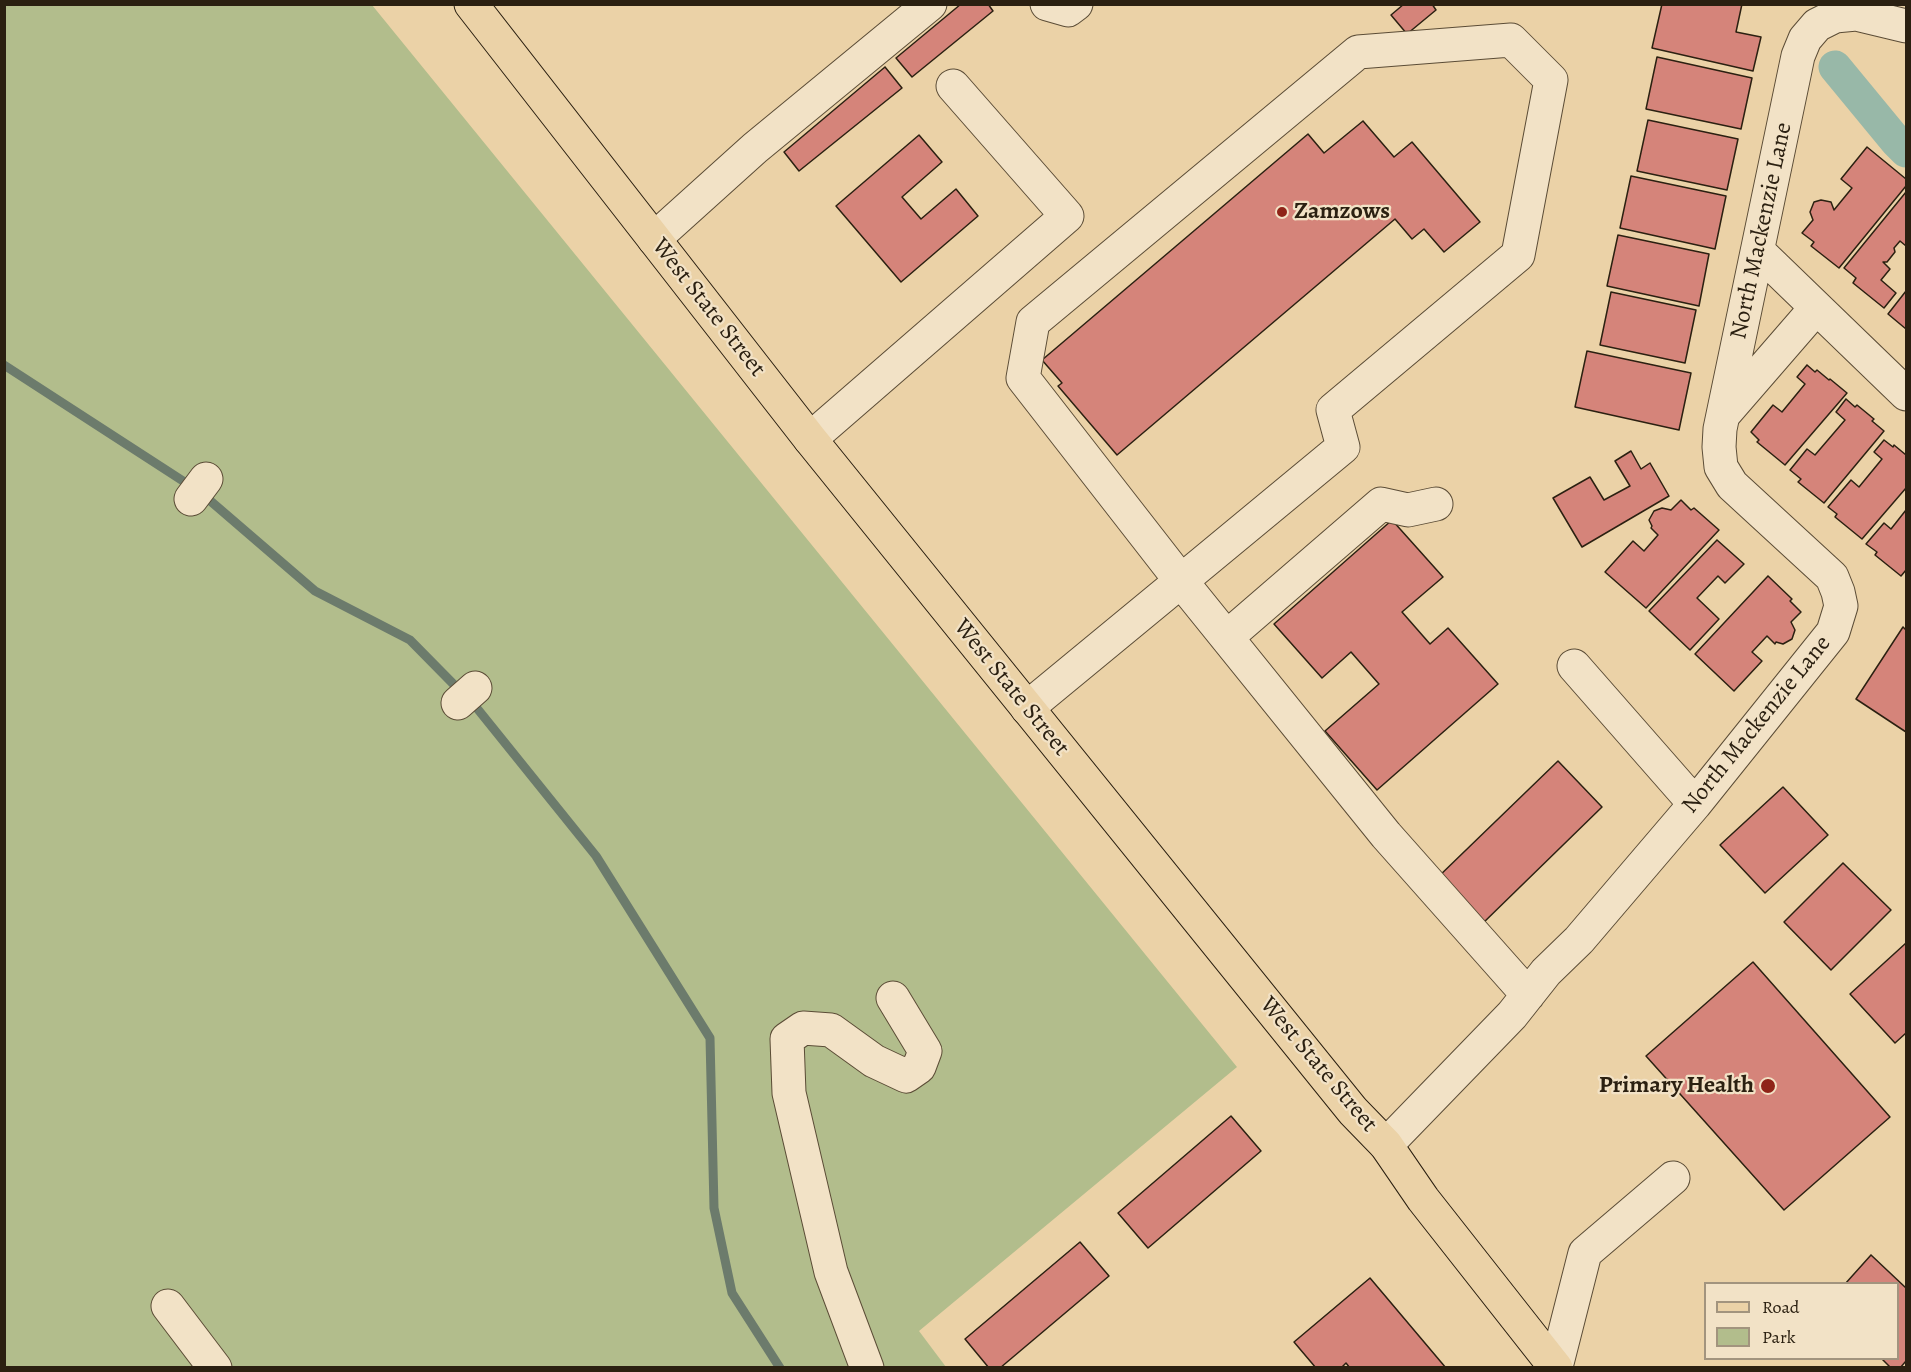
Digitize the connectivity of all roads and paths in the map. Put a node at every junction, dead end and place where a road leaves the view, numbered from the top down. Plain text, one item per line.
1 (471, 4) edge
2 (930, 4) edge
3 (1047, 4) edge
4 (1076, 4) edge
5 (1906, 26) edge
6 (953, 86) dead end
7 (654, 239) junction
8 (1758, 251) junction
9 (1816, 308) junction
10 (1906, 394) edge
11 (1723, 416) junction
12 (810, 439) junction
13 (1436, 504) dead end
14 (1181, 581) junction
15 (1227, 637) junction
16 (1574, 666) dead end
17 (1027, 708) junction
18 (1695, 804) junction
19 (1528, 995) junction
20 (892, 998) dead end
21 (1386, 1144) junction
22 (1673, 1178) dead end
23 (168, 1306) dead end
24 (1556, 1367) edge
25 (216, 1368) edge
26 (867, 1368) edge

1 - 7 main road, West State Street
2 - 7 street
3 - 4 street
5 - 8 street, North Mackenzie Lane
6 - 12 street
7 - 12 main road, West State Street
8 - 9 street
8 - 11 street, North Mackenzie Lane
9 - 10 street
9 - 11 street
11 - 18 street, North Mackenzie Lane
12 - 17 main road, West State Street
13 - 15 street
14 - 14 street
14 - 15 street
14 - 17 street
15 - 19 street
16 - 18 street
17 - 21 main road, West State Street
18 - 19 street, North Mackenzie Lane
19 - 21 street, North Mackenzie Lane
20 - 26 street
21 - 24 main road, West State Street
22 - 24 street
23 - 25 street

